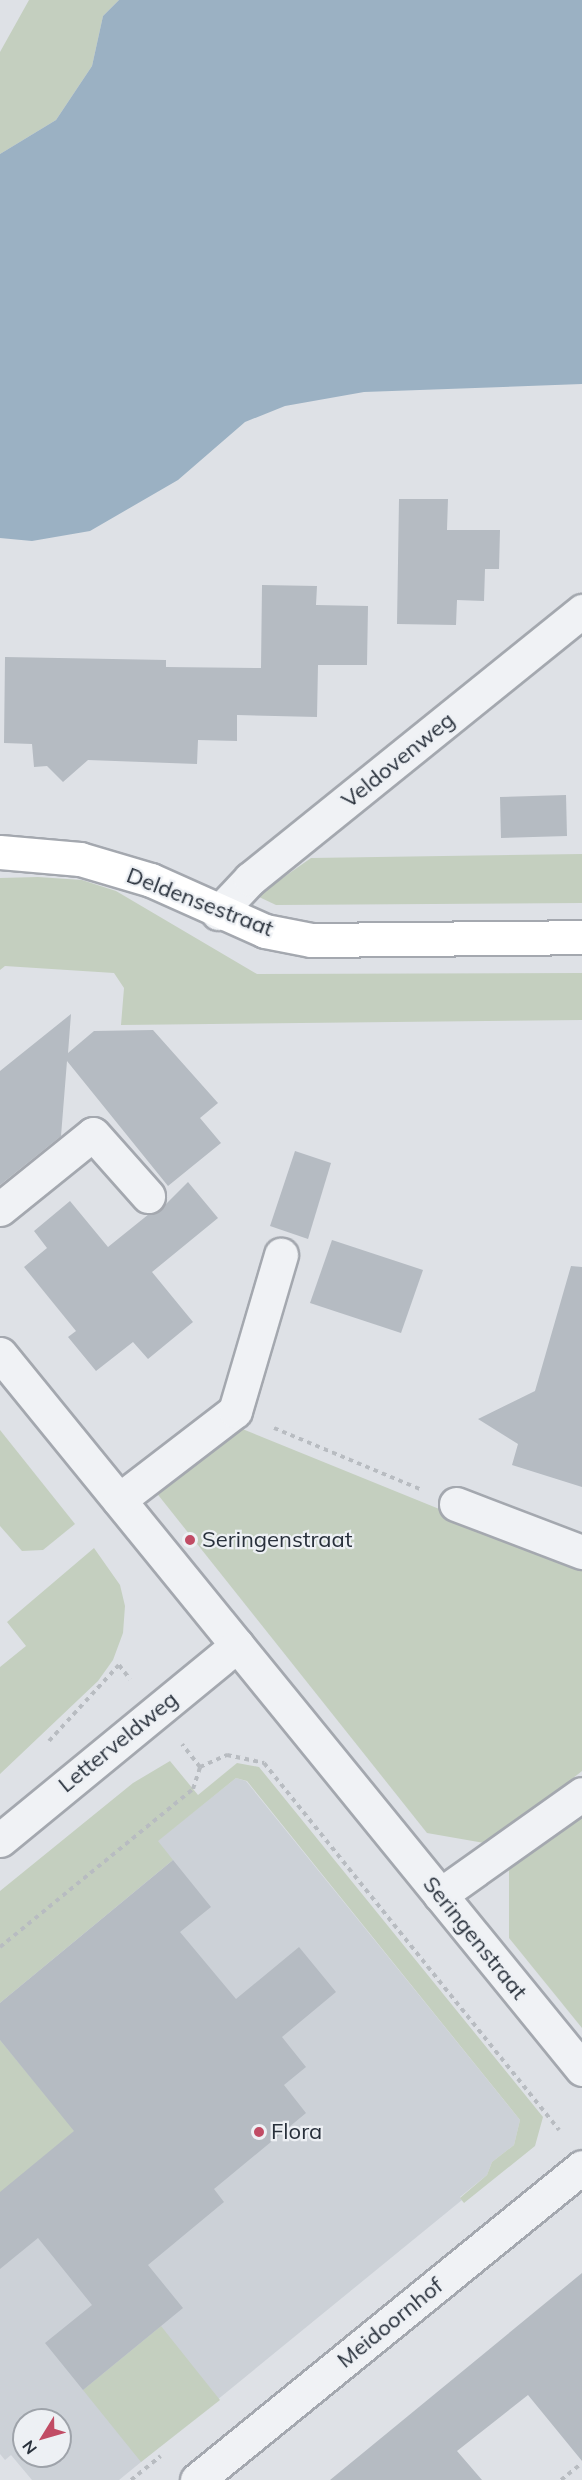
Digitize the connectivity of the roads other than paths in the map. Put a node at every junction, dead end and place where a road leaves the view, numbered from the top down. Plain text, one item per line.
1 (582, 611) edge
2 (0, 852) edge
3 (218, 913) junction
4 (582, 937) edge
5 (148, 1196) dead end
6 (0, 1209) edge
7 (281, 1255) dead end
8 (0, 1354) edge
9 (118, 1500) junction
10 (456, 1504) road end
11 (582, 1552) edge
12 (237, 1645) junction
13 (582, 1794) edge
14 (0, 1840) edge
15 (440, 1895) junction
16 (582, 2069) edge
17 (582, 2167) edge
18 (197, 2480) edge

1 - 3 street, Veldovenweg
2 - 3 street, Deldensestraat
3 - 4 street, Deldensestraat
5 - 6 street
7 - 9 street
8 - 9 street, Seringenstraat
9 - 12 street, Seringenstraat
10 - 11 street
12 - 14 street, Letterveldweg
12 - 15 street, Seringenstraat
13 - 15 street
15 - 16 street, Seringenstraat
17 - 18 street, Meidoornhof

